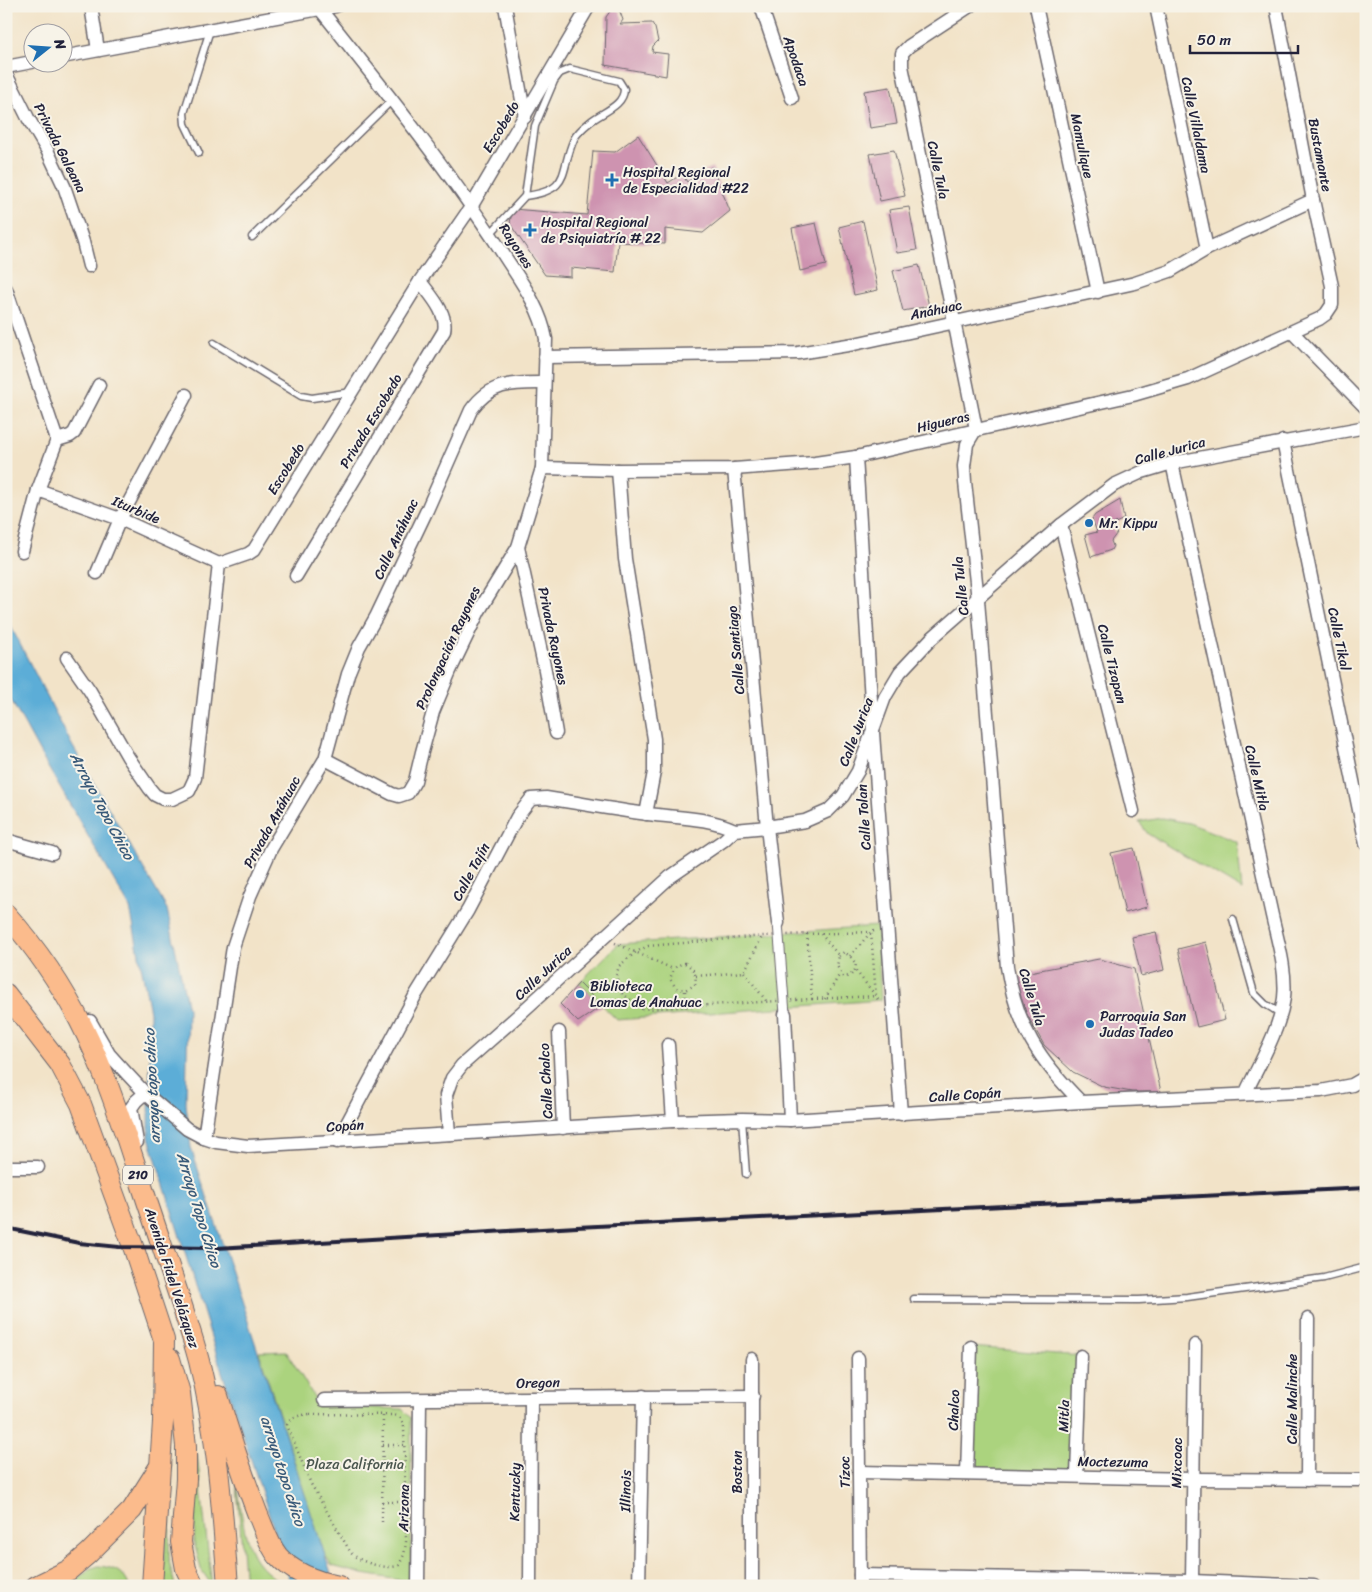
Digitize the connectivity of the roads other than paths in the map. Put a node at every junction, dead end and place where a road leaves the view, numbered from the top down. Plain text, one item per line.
1 (91, 6) edge
2 (336, 6) edge
3 (505, 6) edge
4 (589, 6) edge
5 (761, 6) edge
6 (970, 6) edge
7 (1036, 6) edge
8 (1156, 6) edge
9 (1276, 6) edge
10 (297, 9) edge
11 (320, 9) junction
12 (210, 29) junction
13 (98, 50) junction
14 (72, 55) edge
15 (22, 64) edge
16 (6, 67) edge
17 (6, 74) edge
18 (792, 98) dead end
19 (392, 100) junction
20 (525, 117) junction
21 (198, 153) dead end
22 (525, 196) junction
23 (1313, 200) junction
24 (471, 207) junction
25 (490, 234) junction
26 (252, 237) dead end
27 (1207, 249) junction
28 (88, 266) dead end
29 (420, 281) junction
30 (6, 289) edge
31 (1098, 292) junction
32 (1330, 309) joint
33 (954, 322) junction
34 (1292, 332) junction
35 (214, 343) dead end
36 (545, 357) junction
37 (544, 383) junction
38 (99, 385) dead end
39 (352, 392) junction
40 (186, 395) dead end
41 (1366, 408) edge
42 (1366, 427) edge
43 (976, 429) junction
44 (56, 440) junction
45 (1283, 441) junction
46 (856, 457) junction
47 (1172, 464) junction
48 (542, 468) junction
49 (734, 469) junction
50 (618, 470) junction
51 (38, 490) junction
52 (120, 518) junction
53 (1061, 525) junction
54 (518, 546) junction
55 (22, 551) dead end
56 (219, 564) junction
57 (97, 573) dead end
58 (296, 576) dead end
59 (978, 600) junction
60 (67, 658) dead end
61 (556, 733) dead end
62 (873, 733) junction
63 (325, 759) junction
64 (1133, 811) dead end
65 (646, 814) junction
66 (767, 827) junction
67 (734, 830) junction
68 (6, 840) edge
69 (1366, 844) edge
70 (52, 853) dead end
71 (6, 914) edge
72 (1233, 919) dead end
73 (778, 929) joint
74 (38, 953) junction
75 (6, 994) edge
76 (1280, 1013) junction
77 (785, 1014) joint
78 (558, 1032) dead end
79 (668, 1045) dead end
80 (1366, 1077) edge
81 (1245, 1094) junction
82 (149, 1096) junction
83 (1081, 1102) junction
84 (901, 1114) junction
85 (742, 1119) junction
86 (790, 1120) junction
87 (672, 1121) junction
88 (563, 1128) junction
89 (449, 1134) junction
90 (204, 1138) junction
91 (336, 1142) junction
92 (6, 1167) edge
93 (38, 1167) dead end
94 (746, 1174) dead end
95 (152, 1215) junction
96 (1366, 1267) edge
97 (914, 1299) dead end
98 (1308, 1319) dead end
99 (164, 1340) junction
100 (1195, 1345) dead end
101 (971, 1347) dead end
102 (1081, 1356) dead end
103 (858, 1358) dead end
104 (752, 1359) dead end
105 (199, 1360) junction
106 (643, 1396) junction
107 (753, 1396) junction
108 (531, 1398) junction
109 (324, 1400) dead end
110 (420, 1400) junction
111 (159, 1468) junction
112 (860, 1472) junction
113 (967, 1474) junction
114 (1077, 1476) junction
115 (1192, 1479) junction
116 (1307, 1480) junction
117 (1366, 1480) edge
118 (860, 1581) edge
119 (1192, 1581) junction
120 (36, 1586) edge
121 (152, 1586) edge
122 (194, 1586) edge
123 (228, 1586) edge
124 (339, 1586) edge
125 (418, 1586) edge
126 (530, 1586) edge
127 (639, 1586) edge
128 (752, 1586) edge
129 (1314, 1586) edge

1 - 13 street
2 - 11 street
3 - 20 street
4 - 20 street, Escobedo
5 - 18 street, Apodaca
6 - 33 street, Calle Tula
7 - 31 street, Mamulique
8 - 27 street, Calle Villaldama
9 - 23 street, Bustamante
10 - 11 street
10 - 12 street
11 - 19 street, Rayones
12 - 13 street
12 - 21 lane
13 - 14 street
15 - 16 street
17 - 28 street, Privada Galeana
19 - 24 street, Rayones
19 - 26 lane
20 - 24 street, Escobedo
22 - 22 lane
22 - 25 lane
23 - 27 street, Anáhuac
23 - 32 street, Bustamante
24 - 25 street, Rayones
24 - 29 street, Escobedo
25 - 36 street, Rayones
27 - 31 street, Anáhuac
29 - 39 street, Escobedo
29 - 58 street, Privada Escobedo
30 - 44 street
31 - 33 street, Anáhuac
32 - 34 street, Higueras
33 - 36 street, Anáhuac
33 - 43 street, Calle Tula
34 - 41 street
34 - 43 street, Higueras
35 - 39 lane
36 - 37 street, Rayones
37 - 48 street, Rayones
37 - 63 street, Calle Anáhuac
38 - 44 street
39 - 56 street, Escobedo
40 - 52 street
42 - 45 street, Calle Jurica
43 - 46 street, Higueras
43 - 59 street, Calle Tula
44 - 51 street
45 - 47 street, Calle Jurica
45 - 69 street, Calle Tikal
46 - 49 street, Higueras
46 - 62 street, Calle Tolan
47 - 53 street, Calle Jurica
47 - 76 street, Calle Mitla
48 - 50 street, Higueras
48 - 54 street, Rayones
49 - 50 street, Higueras
49 - 66 street, Calle Santiago
50 - 65 street
51 - 52 street, Iturbide
51 - 55 street
52 - 56 street, Iturbide
52 - 57 street
53 - 59 street, Calle Jurica
53 - 64 street, Calle Tizapan
54 - 61 street, Privada Rayones
54 - 63 street, Prolongación Rayones
56 - 60 street
59 - 62 street, Calle Jurica
59 - 83 street, Calle Tula
62 - 66 street, Calle Jurica
62 - 84 street, Calle Tolan
63 - 90 street, Privada Anáhuac
65 - 67 street, Calle Tajín
65 - 91 street, Calle Tajín
66 - 67 street, Calle Jurica
66 - 73 street, Calle Santiago
67 - 89 street, Calle Jurica
68 - 70 street
71 - 74 highway, Avenida Fidel Velázquez / 210
72 - 76 lane
73 - 77 street
74 - 82 street, Copán
74 - 95 highway, Avenida Fidel Velázquez / 210
75 - 99 highway, Avenida Fidel Velázquez / 210
76 - 81 street, Calle Mitla
77 - 86 street
78 - 88 street, Calle Chalco
79 - 87 street
80 - 81 street, Calle Copán
81 - 83 street, Calle Copán
82 - 90 street, Copán
82 - 95 street
83 - 84 street, Calle Copán
84 - 86 street, Calle Copán
85 - 86 street, Calle Copán
85 - 87 street, Calle Copán
85 - 94 lane
87 - 88 street, Calle Copán
88 - 89 street, Copán
89 - 91 street, Copán
90 - 91 street, Copán
92 - 93 street
95 - 105 highway, Avenida Fidel Velázquez / 210
96 - 97 lane
98 - 116 street, Calle Malinche
99 - 111 highway, Avenida Fidel Velázquez / 210
99 - 122 highway
100 - 115 street, Mixcoac
101 - 113 street, Chalco
102 - 114 street, Mitla
103 - 112 street, Tízoc
104 - 107 street, Boston
105 - 123 highway, Avenida Fidel Velázquez / 210
105 - 124 highway
106 - 107 street, Oregon
106 - 108 street, Oregon
106 - 127 street, Illinois
107 - 128 street, Boston
108 - 110 street, Oregon
108 - 126 street, Kentucky
109 - 110 street, Oregon
110 - 125 street, Arizona
111 - 120 highway
111 - 121 highway, Avenida Fidel Velázquez / 210
112 - 113 street, Moctezuma
112 - 118 street, Tízoc
113 - 114 street, Moctezuma
114 - 115 street, Moctezuma
115 - 116 street, Moctezuma
115 - 119 street, Mixcoac
116 - 117 street, Moctezuma
118 - 119 street
119 - 129 street

